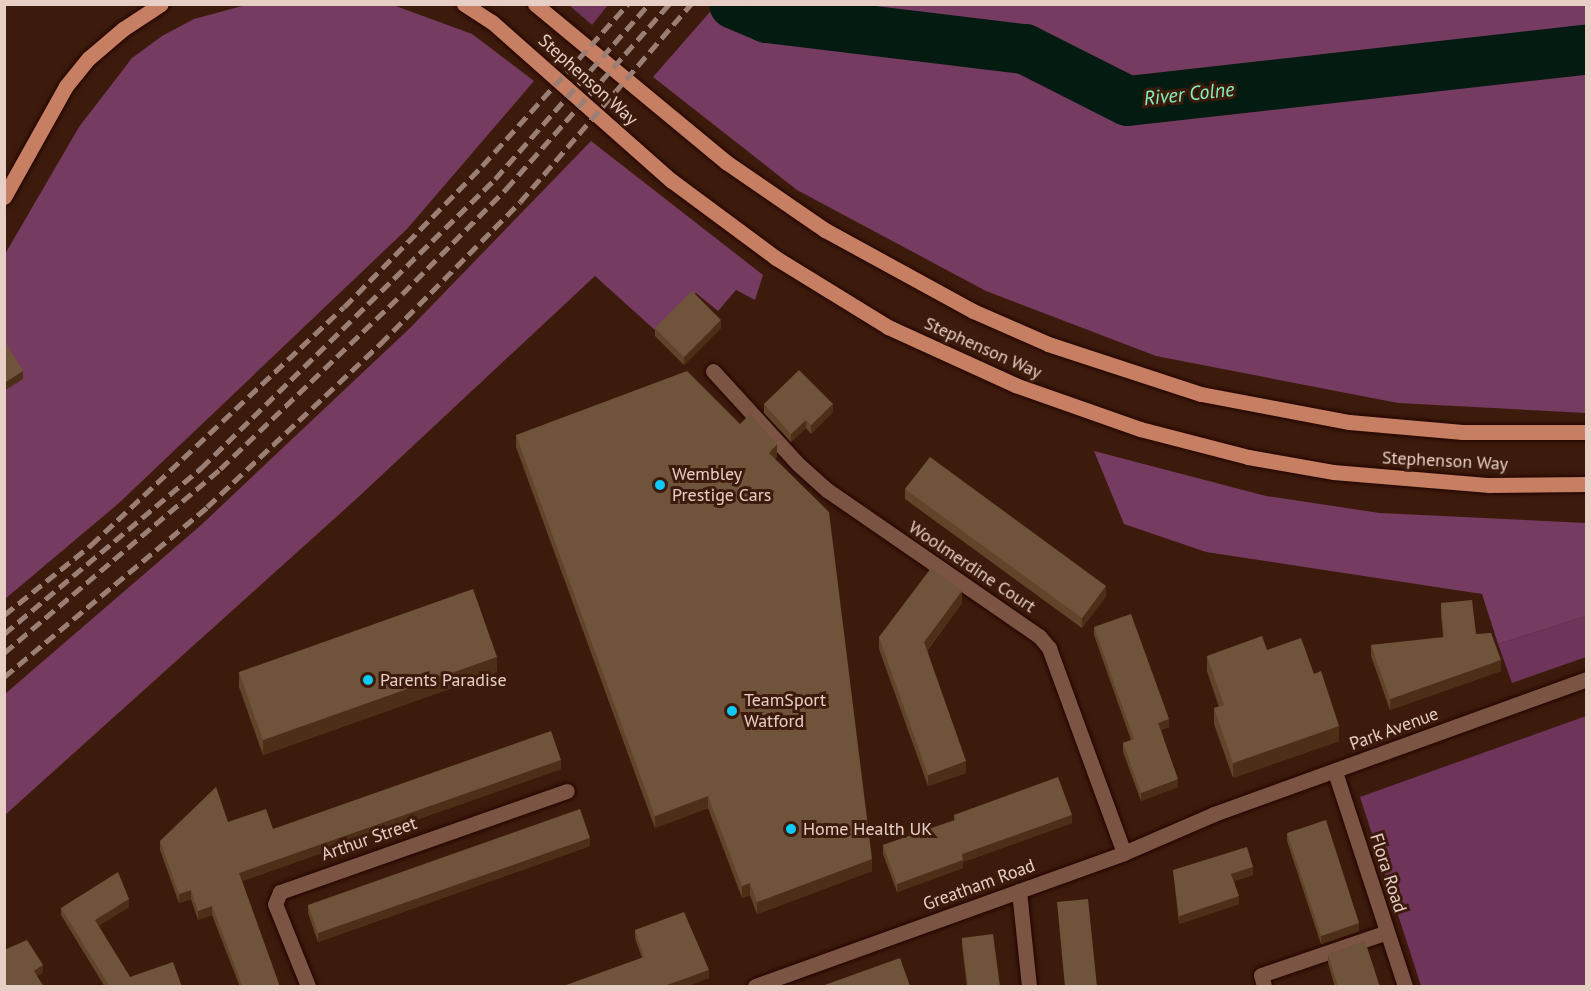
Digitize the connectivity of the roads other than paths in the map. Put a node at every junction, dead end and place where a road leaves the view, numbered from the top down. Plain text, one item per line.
1 (161, 4) edge
2 (464, 4) edge
3 (535, 4) edge
4 (4, 197) edge
5 (712, 372) dead end
6 (1587, 432) edge
7 (1587, 484) edge
8 (1587, 679) edge
9 (1335, 772) junction
10 (567, 791) dead end
11 (1214, 814) joint
12 (1124, 854) junction
13 (1019, 891) junction
14 (1387, 932) junction
15 (308, 987) edge
16 (755, 987) edge
17 (1029, 987) edge
18 (1264, 987) edge
19 (1405, 987) edge

1 - 4 main road
2 - 7 main road, Stephenson Way
3 - 6 main road, Stephenson Way
5 - 12 street, Woolmerdine Court
8 - 9 street, Park Avenue
9 - 11 street, Park Avenue
9 - 14 street, Flora Road
10 - 15 street, Arthur Street
11 - 12 street, Greatham Road
12 - 13 street, Greatham Road
13 - 16 street, Greatham Road
13 - 17 street
14 - 18 street
14 - 19 street, Flora Road

